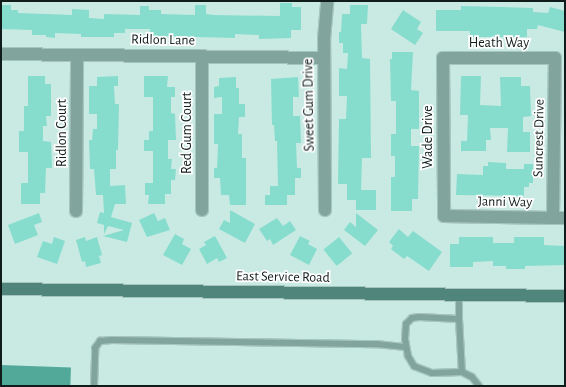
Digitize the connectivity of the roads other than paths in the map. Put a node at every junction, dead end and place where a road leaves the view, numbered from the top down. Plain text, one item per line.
1 (327, 1) edge
2 (1, 54) edge
3 (77, 55) junction
4 (202, 56) junction
5 (324, 58) junction
6 (442, 58) joint
7 (555, 58) joint
8 (560, 101) edge
9 (202, 210) dead end
10 (326, 210) dead end
11 (76, 211) dead end
12 (444, 216) joint
13 (559, 218) edge
14 (1, 289) edge
15 (459, 294) junction
16 (565, 296) edge
17 (459, 319) junction
18 (406, 347) junction
19 (462, 372) junction
20 (94, 386) edge
21 (479, 386) edge

1 - 5 street, Sweet Gum Drive
2 - 3 street, Ridlon Lane
3 - 4 street, Ridlon Lane
3 - 11 street, Ridlon Court
4 - 5 street, Ridlon Lane
4 - 9 street, Red Gum Court
5 - 10 street, Sweet Gum Drive
6 - 7 street, Heath Way
6 - 12 street, Wade Drive
7 - 8 street, Suncrest Drive
8 - 13 street, Suncrest Drive
12 - 13 street, Janni Way
14 - 15 street, East Service Road
15 - 16 street, East Service Road
15 - 17 lane
17 - 18 lane
17 - 19 lane
18 - 19 lane
18 - 20 lane
19 - 21 lane

